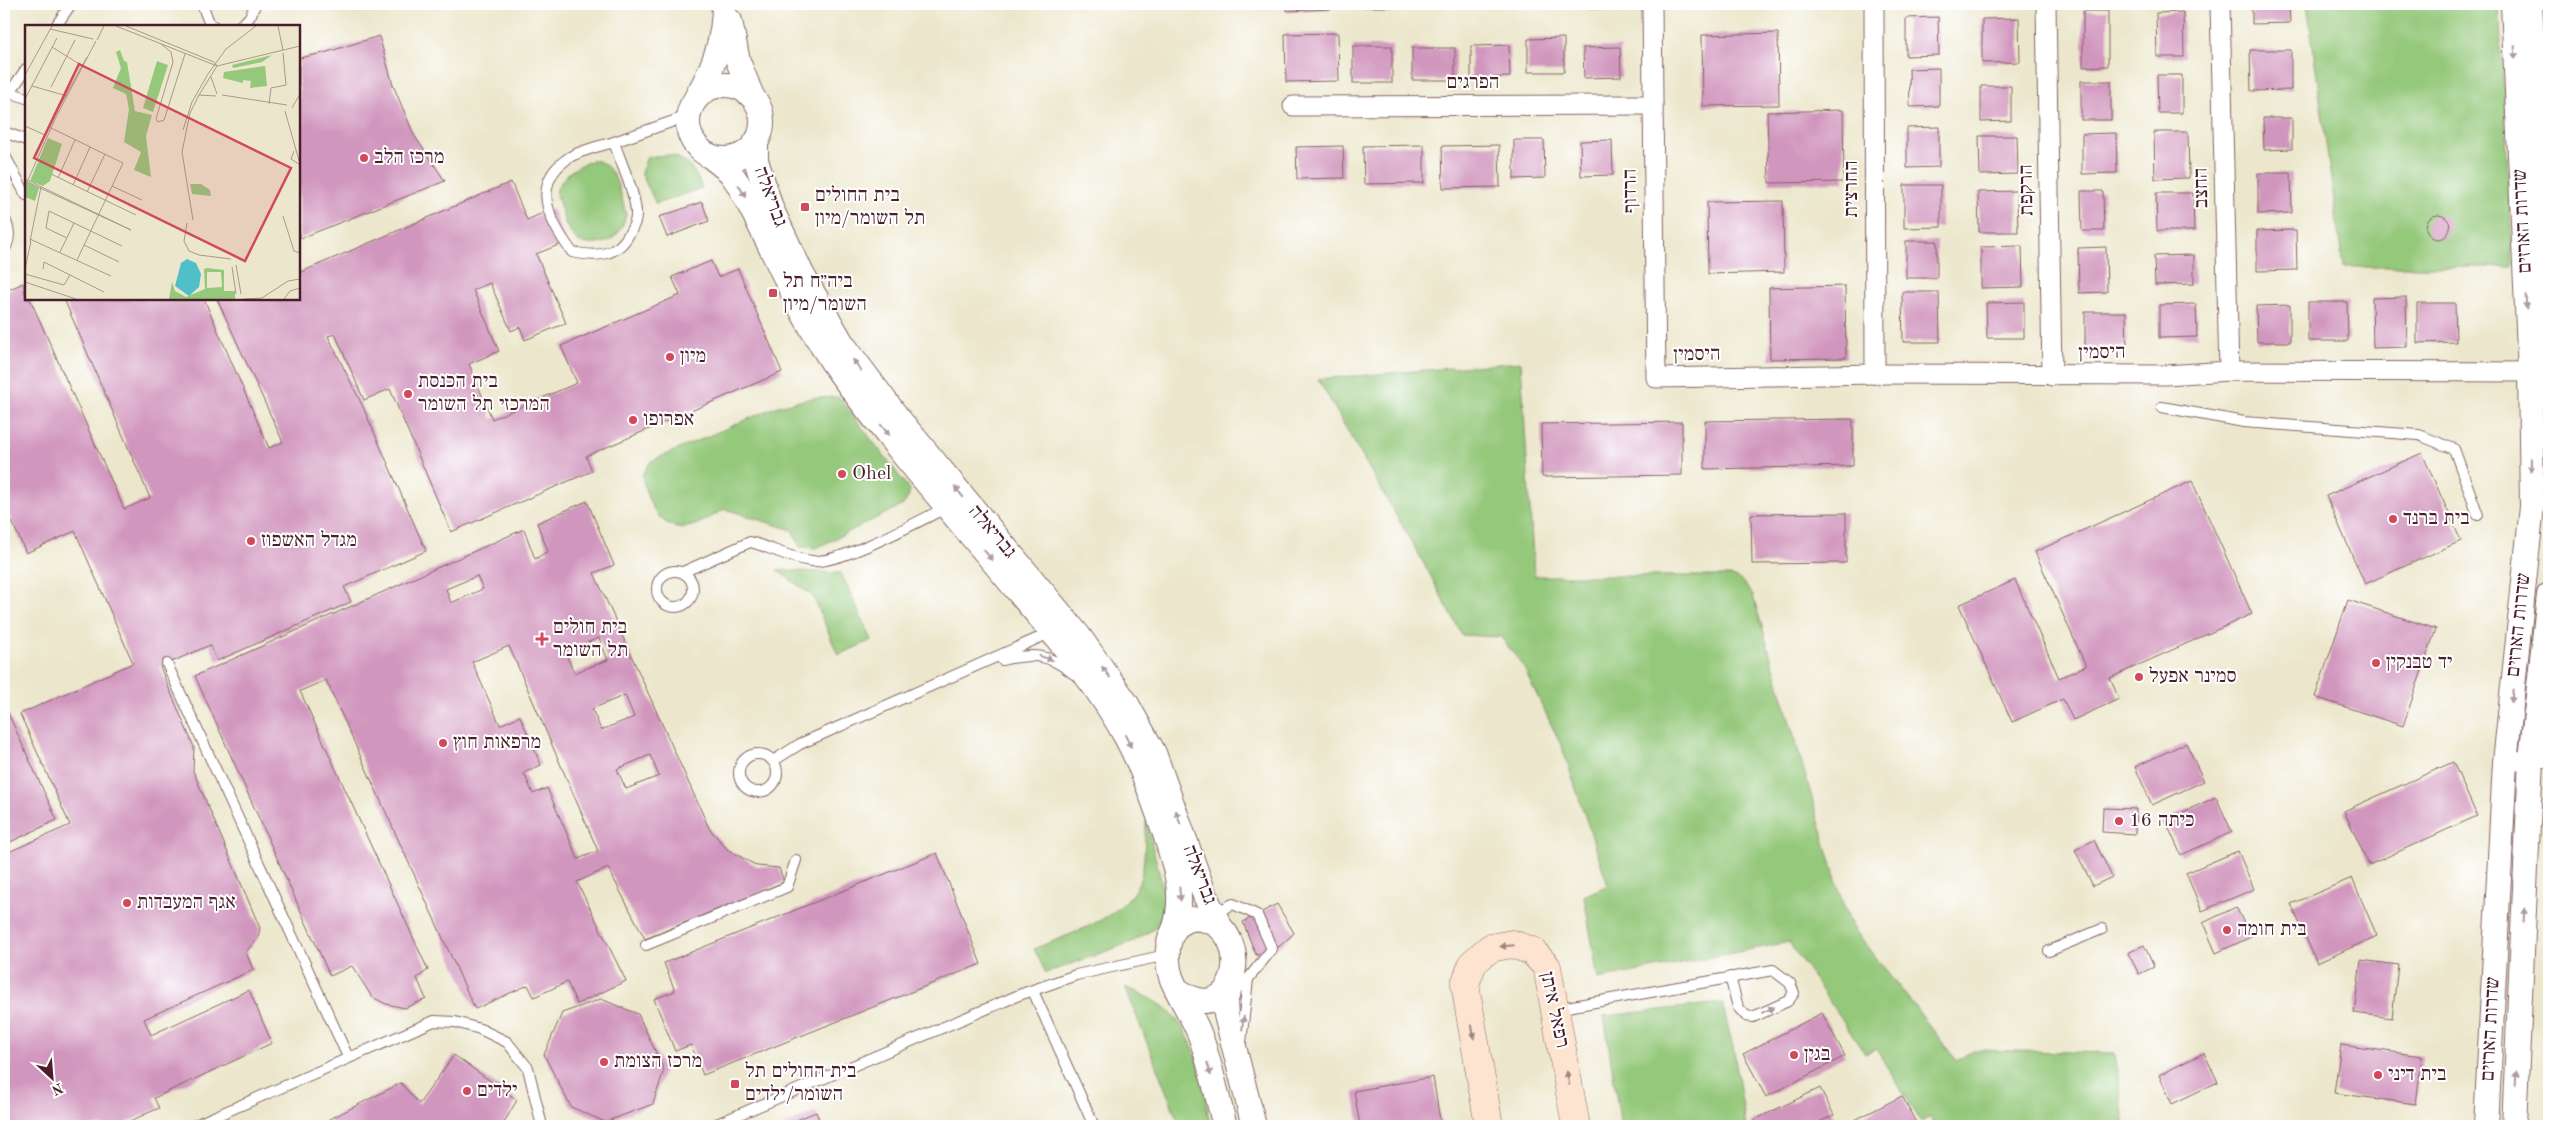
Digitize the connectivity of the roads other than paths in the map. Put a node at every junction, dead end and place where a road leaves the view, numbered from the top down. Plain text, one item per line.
1 (71, 4) edge
2 (202, 4) edge
3 (255, 4) edge
4 (725, 4) edge
5 (1652, 4) edge
6 (1874, 4) edge
7 (2046, 4) edge
8 (2220, 4) edge
9 (2513, 4) edge
10 (2530, 4) edge
11 (57, 25) edge
12 (210, 25) edge
13 (241, 25) edge
14 (25, 70) edge
15 (10, 92) junction
16 (752, 96) junction
17 (25, 98) edge
18 (4, 101) edge
19 (1653, 105) junction
20 (1293, 106) dead end
21 (690, 110) junction
22 (4, 132) edge
23 (25, 140) edge
24 (614, 142) junction
25 (756, 142) junction
26 (4, 154) edge
27 (710, 156) junction
28 (25, 193) edge
29 (4, 217) edge
30 (4, 251) edge
31 (2549, 282) edge
32 (2229, 371) junction
33 (2539, 372) junction
34 (1875, 374) junction
35 (2052, 376) junction
36 (1656, 378) joint
37 (2549, 398) edge
38 (2162, 406) dead end
39 (947, 506) junction
40 (2478, 515) dead end
41 (682, 572) dead end
42 (2549, 595) edge
43 (1060, 627) junction
44 (167, 664) dead end
45 (981, 665) junction
46 (1100, 694) junction
47 (2540, 758) edge
48 (773, 761) dead end
49 (2505, 762) junction
50 (796, 860) dead end
51 (1218, 920) junction
52 (2102, 929) dead end
53 (1174, 930) junction
54 (646, 945) dead end
55 (2050, 951) dead end
56 (1166, 955) junction
57 (1730, 977) junction
58 (1231, 985) junction
59 (1033, 990) junction
60 (1179, 991) junction
61 (1556, 1009) junction
62 (348, 1057) junction
63 (1244, 1089) junction
64 (194, 1126) edge
65 (542, 1126) edge
66 (712, 1126) edge
67 (1094, 1126) edge
68 (1225, 1126) edge
69 (1254, 1126) edge
70 (1489, 1126) edge
71 (1576, 1126) edge
72 (2486, 1126) edge
73 (2514, 1126) edge

1 - 11 lane
2 - 12 lane
3 - 13 lane
4 - 16 street
4 - 21 street
5 - 19 street, הרדוף
6 - 34 street, החרצית
7 - 35 street, הרקפת
8 - 32 street, החצב
9 -> 33 street, שדרות הארזים
10 - 31 street, שדרות הארזים
14 - 15 lane
15 - 17 lane
15 - 18 lane
16 - 21 street
16 - 25 street
19 - 20 street, הפרגים
19 - 36 street, הרדוף
21 - 24 lane
21 - 27 street
22 - 23 lane
24 - 24 lane
25 - 27 street
43 -> 25 street, גבריאלה
26 - 28 lane
27 -> 39 street, גבריאלה
29 - 30 lane
31 - 33 street, שדרות הארזים
32 - 33 street, היסמין
32 - 35 street, היסמין
33 - 37 street, שדרות הארזים
33 -> 49 street, שדרות הארזים
34 - 35 street, היסמין
34 - 36 street, היסמין
38 - 40 lane
39 - 41 lane
39 -> 43 street, גבריאלה
42 - 47 street, שדרות הארזים
43 - 45 lane
43 - 46 street, גבריאלה
51 -> 43 street, גבריאלה
44 - 62 lane
45 -> 46 lane
45 - 48 lane
46 -> 53 street, גבריאלה
47 - 49 street
73 -> 47 street, שדרות הארזים
49 - 72 street, שדרות הארזים
50 - 54 lane
51 - 53 street
51 - 58 street
63 -> 51 lane
52 - 55 lane
53 - 56 street
56 - 59 lane
56 - 60 street
57 -> 57 lane
57 - 61 lane
58 - 60 street
58 - 63 street
59 - 66 lane
59 - 67 lane
60 -> 68 street
61 -> 70 main road, רפאל איתן
71 -> 61 main road, רפאל איתן
62 - 64 lane
62 - 65 lane
63 - 69 street

